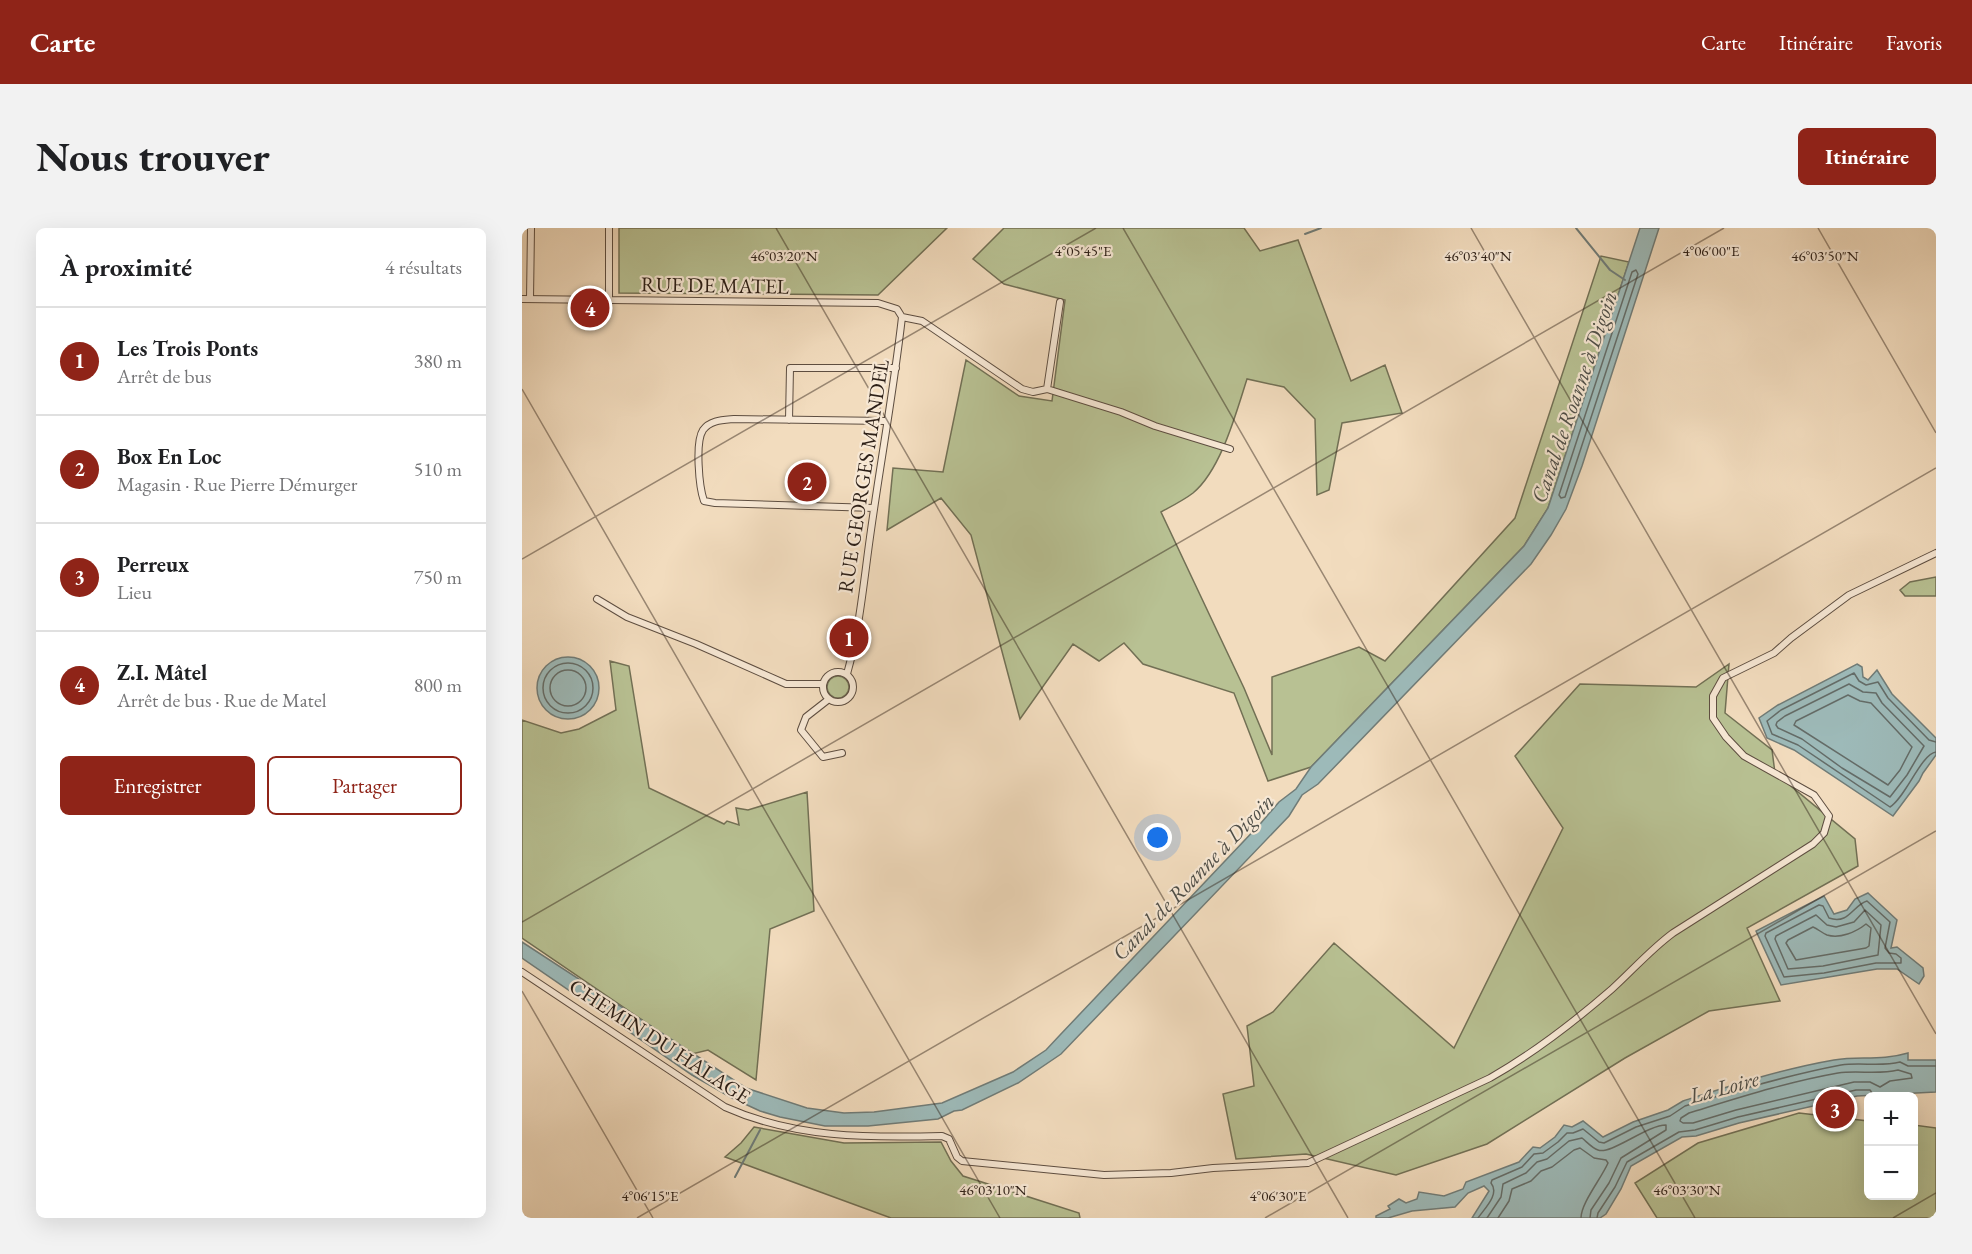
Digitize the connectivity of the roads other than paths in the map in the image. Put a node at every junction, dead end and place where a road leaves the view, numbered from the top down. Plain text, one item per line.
1 (531, 228) edge
2 (609, 228) edge
3 (522, 299) edge
4 (530, 299) junction
5 (609, 300) junction
6 (1060, 302) dead end
7 (902, 317) junction
8 (896, 368) junction
9 (1047, 389) junction
10 (789, 420) junction
11 (886, 421) junction
12 (1230, 449) dead end
13 (874, 508) junction
14 (1936, 553) edge
15 (597, 599) dead end
16 (847, 674) junction
17 (823, 684) junction
18 (829, 699) junction
19 (842, 753) dead end
20 (522, 972) edge

1 - 4 street
2 - 5 street
3 - 4 street, RUE DE MATEL
4 - 5 street, RUE DE MATEL
5 - 7 street, RUE DE MATEL
6 - 9 street
7 - 8 street, RUE GEORGES MANDEL
7 - 9 street, RUE DE MATEL
8 - 10 street
8 - 11 street, RUE GEORGES MANDEL
9 - 12 street, RUE DE MATEL
10 - 11 street
10 - 13 street
11 - 13 street, RUE GEORGES MANDEL
13 - 16 street, RUE GEORGES MANDEL
14 - 20 street, CHEMIN DU HALAGE
15 - 17 street
16 - 17 street
16 - 18 street, RUE GEORGES MANDEL
17 - 18 street
18 - 19 street

